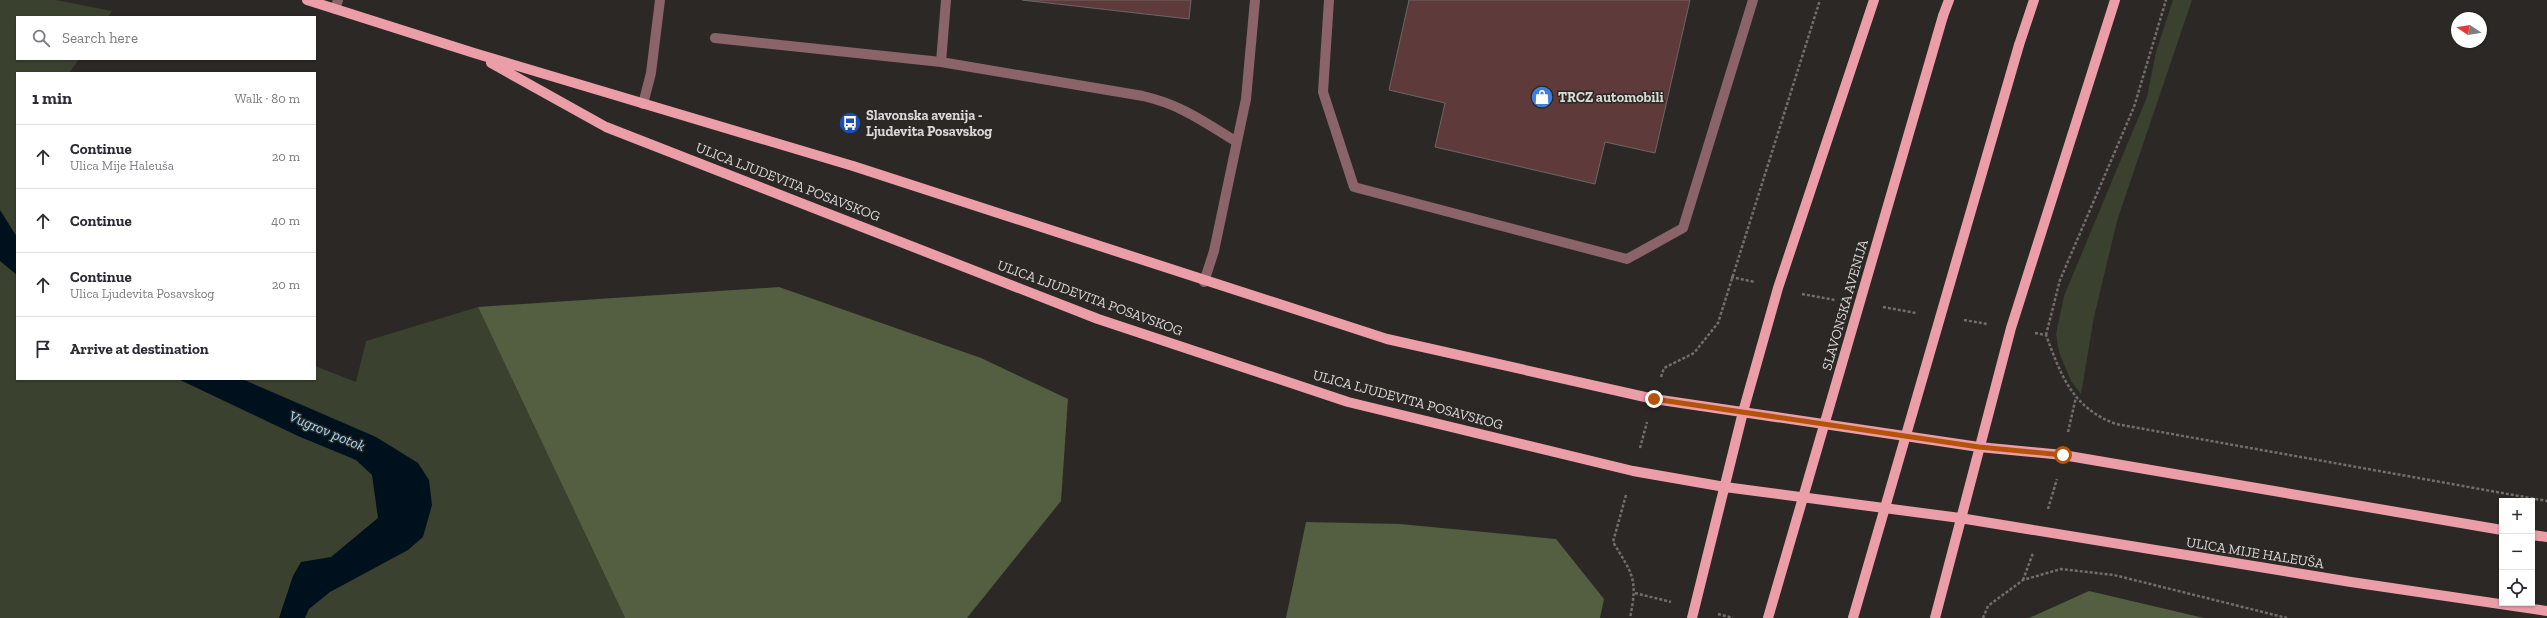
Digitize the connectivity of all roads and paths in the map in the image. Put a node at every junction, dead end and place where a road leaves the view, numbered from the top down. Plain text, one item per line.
1 (307, 0) edge
2 (660, 0) edge
3 (946, 0) edge
4 (1255, 0) edge
5 (1329, 0) edge
6 (1753, 0) edge
7 (1820, 0) edge
8 (1874, 0) edge
9 (1949, 0) edge
10 (2034, 0) edge
11 (2115, 0) edge
12 (2166, 0) edge
13 (336, 4) edge
14 (715, 38) dead end
15 (474, 53) junction
16 (941, 62) junction
17 (643, 104) junction
18 (1237, 142) junction
19 (1731, 277) junction
20 (1747, 281) dead end
21 (1204, 282) junction
22 (1808, 295) dead end
23 (1839, 300) dead end
24 (1877, 306) dead end
25 (1924, 314) dead end
26 (1962, 320) dead end
27 (1986, 324) dead end
28 (2035, 333) dead end
29 (2046, 335) junction
30 (1660, 379) dead end
31 (2076, 397) junction
32 (1743, 412) junction
33 (2072, 412) dead end
34 (1648, 420) dead end
35 (1645, 432) dead end
36 (1979, 447) junction
37 (1725, 487) junction
38 (2547, 501) edge
39 (1960, 518) junction
40 (2499, 529) edge
41 (1616, 530) dead end
42 (2535, 535) edge
43 (2547, 537) edge
44 (2030, 562) dead end
45 (2023, 580) junction
46 (1635, 593) junction
47 (1661, 600) dead end
48 (2547, 611) edge
49 (1711, 613) dead end
50 (1630, 618) edge
51 (1692, 618) edge
52 (1733, 618) edge
53 (1768, 618) edge
54 (1853, 618) edge
55 (1935, 618) edge
56 (1983, 618) edge
57 (2287, 618) edge

1 - 13 main road, ULICA LJUDEVITA POSAVSKOG
2 - 17 lane
3 - 16 lane
4 - 18 lane
5 - 6 lane
7 - 19 path
8 - 32 main road
9 - 53 main road, SLAVONSKA AVENIJA, bridge
10 - 54 main road, bridge
11 - 36 main road
12 - 29 path
13 - 15 main road, ULICA LJUDEVITA POSAVSKOG
14 - 16 lane
15 - 17 main road, ULICA LJUDEVITA POSAVSKOG
15 - 37 main road, ULICA LJUDEVITA POSAVSKOG
16 - 18 lane
17 - 21 main road, ULICA LJUDEVITA POSAVSKOG
18 - 21 lane
19 - 20 path
19 - 30 path
21 - 32 main road, ULICA LJUDEVITA POSAVSKOG
22 - 23 path
24 - 25 path
26 - 27 path
28 - 29 path
29 - 31 path
31 - 33 path
31 - 38 path
32 - 36 main road, ULICA LJUDEVITA POSAVSKOG
32 - 37 main road
34 - 35 path
36 - 39 main road
36 - 40 main road
37 - 39 main road, ULICA LJUDEVITA POSAVSKOG
37 - 51 main road
39 - 48 main road, ULICA MIJE HALEUŠA
39 - 55 main road
41 - 46 path
42 - 43 main road
44 - 45 path
45 - 56 path
45 - 57 path
46 - 47 path
46 - 50 path
49 - 52 path

